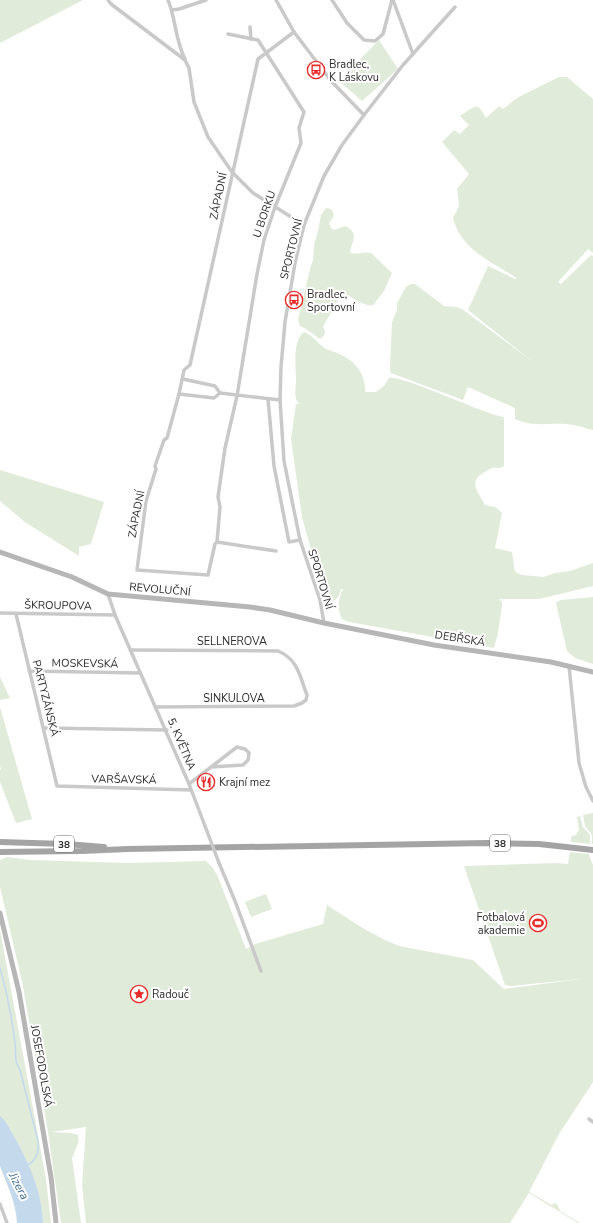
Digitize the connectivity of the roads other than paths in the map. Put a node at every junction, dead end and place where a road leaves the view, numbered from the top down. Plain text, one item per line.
1 (108, 0) edge
2 (168, 0) edge
3 (206, 0) edge
4 (276, 0) edge
5 (332, 0) edge
6 (392, 0) edge
7 (455, 7) dead end
8 (172, 10) junction
9 (250, 27) dead end
10 (294, 32) junction
11 (228, 34) dead end
12 (251, 39) junction
13 (265, 53) junction
14 (413, 54) junction
15 (185, 60) junction
16 (364, 115) junction
17 (232, 172) junction
18 (275, 207) junction
19 (304, 225) junction
20 (183, 379) junction
21 (220, 393) junction
22 (179, 394) junction
23 (237, 396) junction
24 (268, 399) junction
25 (280, 400) junction
26 (300, 540) junction
27 (217, 542) junction
28 (276, 551) dead end
29 (0, 552) edge
30 (208, 575) joint
31 (108, 594) junction
32 (0, 613) edge
33 (16, 614) junction
34 (115, 615) junction
35 (324, 623) junction
36 (131, 650) junction
37 (569, 666) junction
38 (29, 671) junction
39 (593, 672) edge
40 (140, 673) junction
41 (306, 695) joint
42 (156, 707) junction
43 (44, 728) junction
44 (167, 730) junction
45 (211, 767) junction
46 (189, 784) junction
47 (57, 786) joint
48 (191, 790) junction
49 (593, 800) edge
50 (0, 842) edge
51 (0, 849) edge
52 (128, 849) junction
53 (593, 850) edge
54 (0, 852) edge
55 (31, 852) junction
56 (0, 914) edge
57 (261, 971) dead end
58 (589, 1119) dead end
59 (593, 1122) edge
60 (0, 1204) edge
61 (7, 1223) edge
62 (56, 1223) edge

1 - 15 street
2 - 8 street
3 - 8 street
4 - 10 street
5 - 6 street
6 - 14 street
7 - 14 street, SPORTOVNÍ
8 - 15 street
9 - 12 street
10 - 13 street, ZÁPADNÍ
10 - 16 street
11 - 12 street
12 - 13 street
13 - 17 street, ZÁPADNÍ
13 - 18 street, U BORKU
14 - 16 street, SPORTOVNÍ
15 - 17 street
16 - 19 street, SPORTOVNÍ
17 - 18 street
17 - 20 street, ZÁPADNÍ
18 - 19 street
18 - 23 street, U BORKU
19 - 25 street, SPORTOVNÍ
20 - 21 street
20 - 22 street, ZÁPADNÍ
21 - 22 street
21 - 23 street
22 - 30 street, ZÁPADNÍ
23 - 24 street
23 - 27 street, U BORKU
24 - 25 street
24 - 26 street, SPORTOVNÍ
25 - 26 street, SPORTOVNÍ
26 - 35 street, SPORTOVNÍ
27 - 28 street
27 - 30 street, U BORKU
29 - 31 main road, REVOLUČNÍ
31 - 34 street, 5. KVĚTNA
31 - 35 main road, REVOLUČNÍ
32 - 33 street, ŠKROUPOVA
33 - 34 street, ŠKROUPOVA
33 - 38 street, PARTYZÁNSKÁ
34 - 36 street, 5. KVĚTNA
35 - 37 main road, DEBŘSKÁ
36 - 40 street, 5. KVĚTNA
36 - 41 street, SELLNEROVA
37 - 39 main road, DEBŘSKÁ
37 - 49 street
38 - 40 street, MOSKEVSKÁ
38 - 43 street, PARTYZÁNSKÁ
40 - 42 street, 5. KVĚTNA
41 - 42 street, SINKULOVA
42 - 44 street, 5. KVĚTNA
43 - 44 street
43 - 47 street, PARTYZÁNSKÁ
44 - 46 street, 5. KVĚTNA
45 - 45 street
45 - 46 street
46 - 48 street, 5. KVĚTNA
47 - 48 street, VARŠAVSKÁ
48 - 57 street, 5. KVĚTNA, bridge
50 - 52 main road, 38
51 - 55 main road, 38
52 - 53 main road, 38
52 - 55 main road, 38
54 - 55 main road
56 - 62 main road, JOSEFODOLSKÁ
58 - 59 street
60 - 61 street

